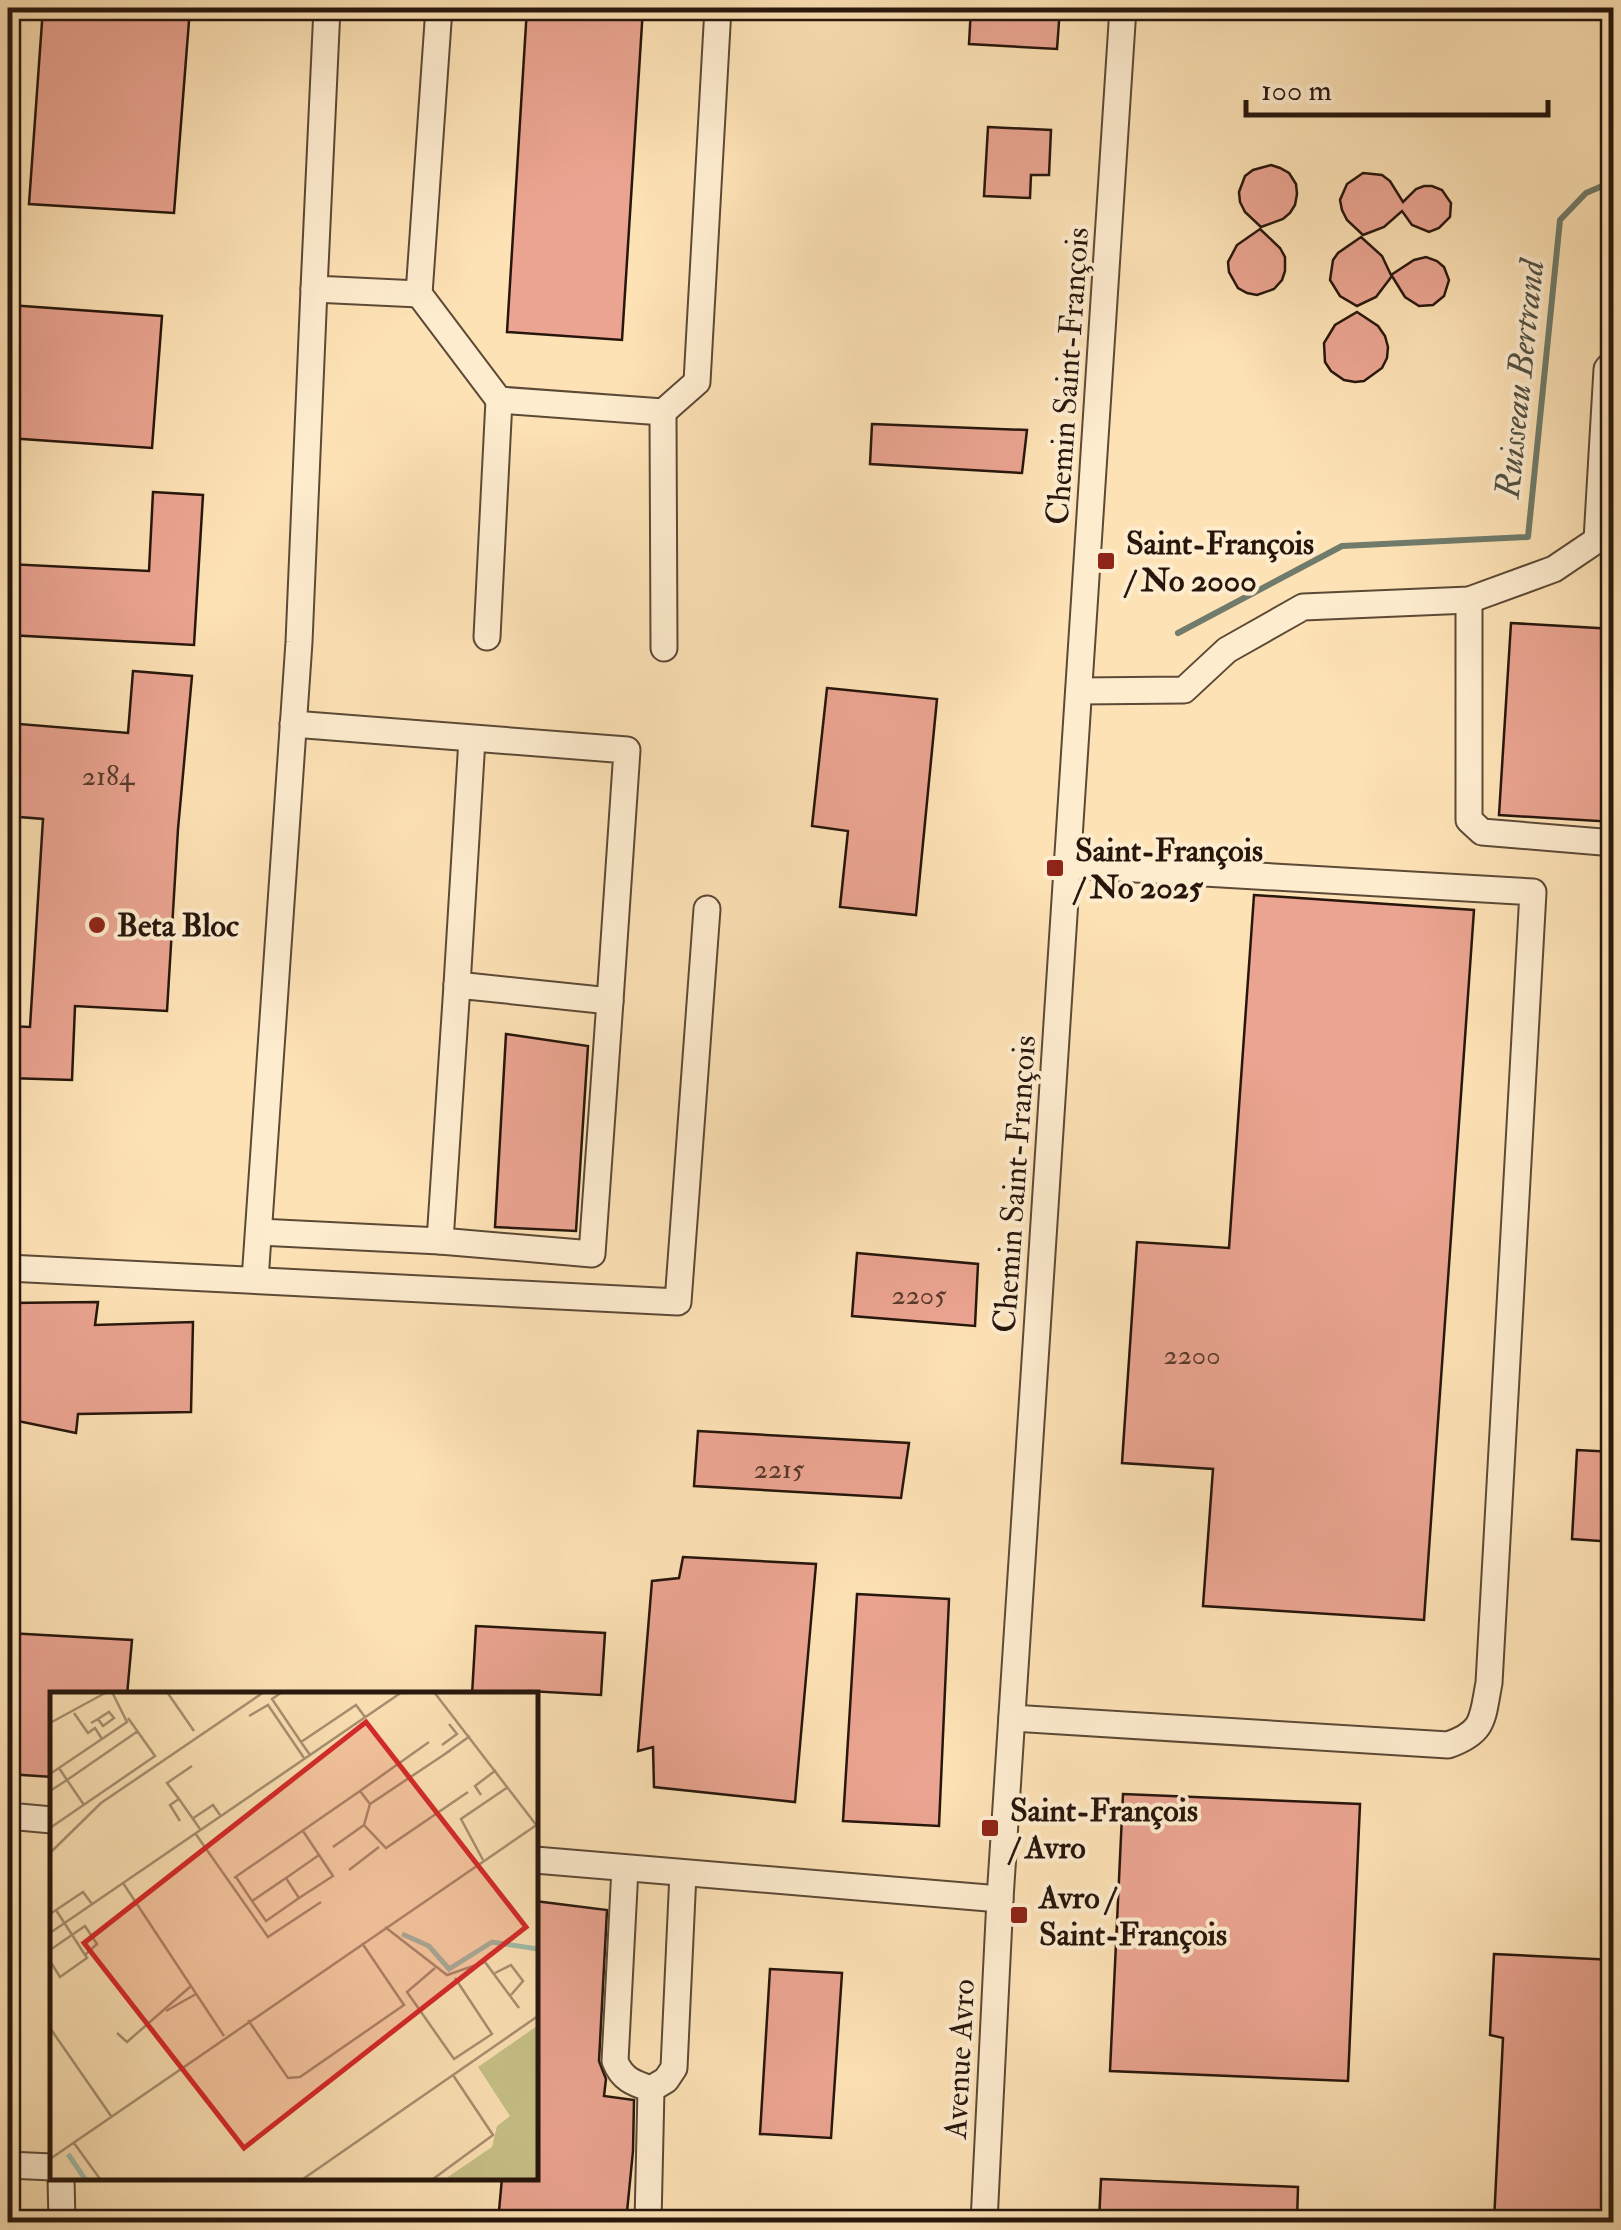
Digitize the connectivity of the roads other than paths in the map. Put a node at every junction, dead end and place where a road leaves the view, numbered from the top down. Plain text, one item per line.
1 (327, 8) edge
2 (439, 8) edge
3 (718, 8) edge
4 (1124, 8) edge
5 (314, 289) junction
6 (419, 294) junction
7 (1614, 362) edge
8 (498, 400) junction
9 (662, 412) junction
10 (1605, 540) edge
11 (1469, 600) junction
12 (487, 637) dead end
13 (664, 648) dead end
14 (1079, 692) junction
15 (293, 724) junction
16 (472, 739) junction
17 (1614, 843) edge
18 (1067, 865) junction
19 (707, 910) dead end
20 (457, 985) junction
21 (610, 1001) junction
22 (259, 1232) junction
23 (440, 1241) junction
24 (8, 1268) edge
25 (255, 1280) junction
26 (1012, 1718) junction
27 (8, 1816) edge
28 (50, 1820) edge
29 (538, 1860) edge
30 (625, 1868) junction
31 (683, 1872) junction
32 (1000, 1899) junction
33 (651, 2089) junction
34 (8, 2165) edge
35 (50, 2167) edge
36 (61, 2180) edge
37 (62, 2222) edge
38 (648, 2222) edge
39 (984, 2222) edge

1 - 5 street
2 - 6 street
3 - 9 street
4 - 14 street, Chemin Saint-François
5 - 6 street
5 - 15 street
6 - 8 street
7 - 10 street
8 - 9 street
8 - 12 street
9 - 13 street
10 - 11 street
11 - 14 street
11 - 17 street
14 - 18 street, Chemin Saint-François
15 - 16 street
15 - 22 street
16 - 20 street
16 - 21 street
18 - 26 street, Chemin Saint-François
18 - 26 street
19 - 25 street
20 - 21 street
20 - 23 street
21 - 23 street
22 - 23 street
22 - 25 street
24 - 25 street
26 - 32 street, Chemin Saint-François
27 - 28 street
29 - 30 street
30 - 31 street
30 - 33 street
31 - 32 street
31 - 33 street
32 - 39 street, Avenue Avro
33 - 38 street
34 - 35 street
36 - 37 street

